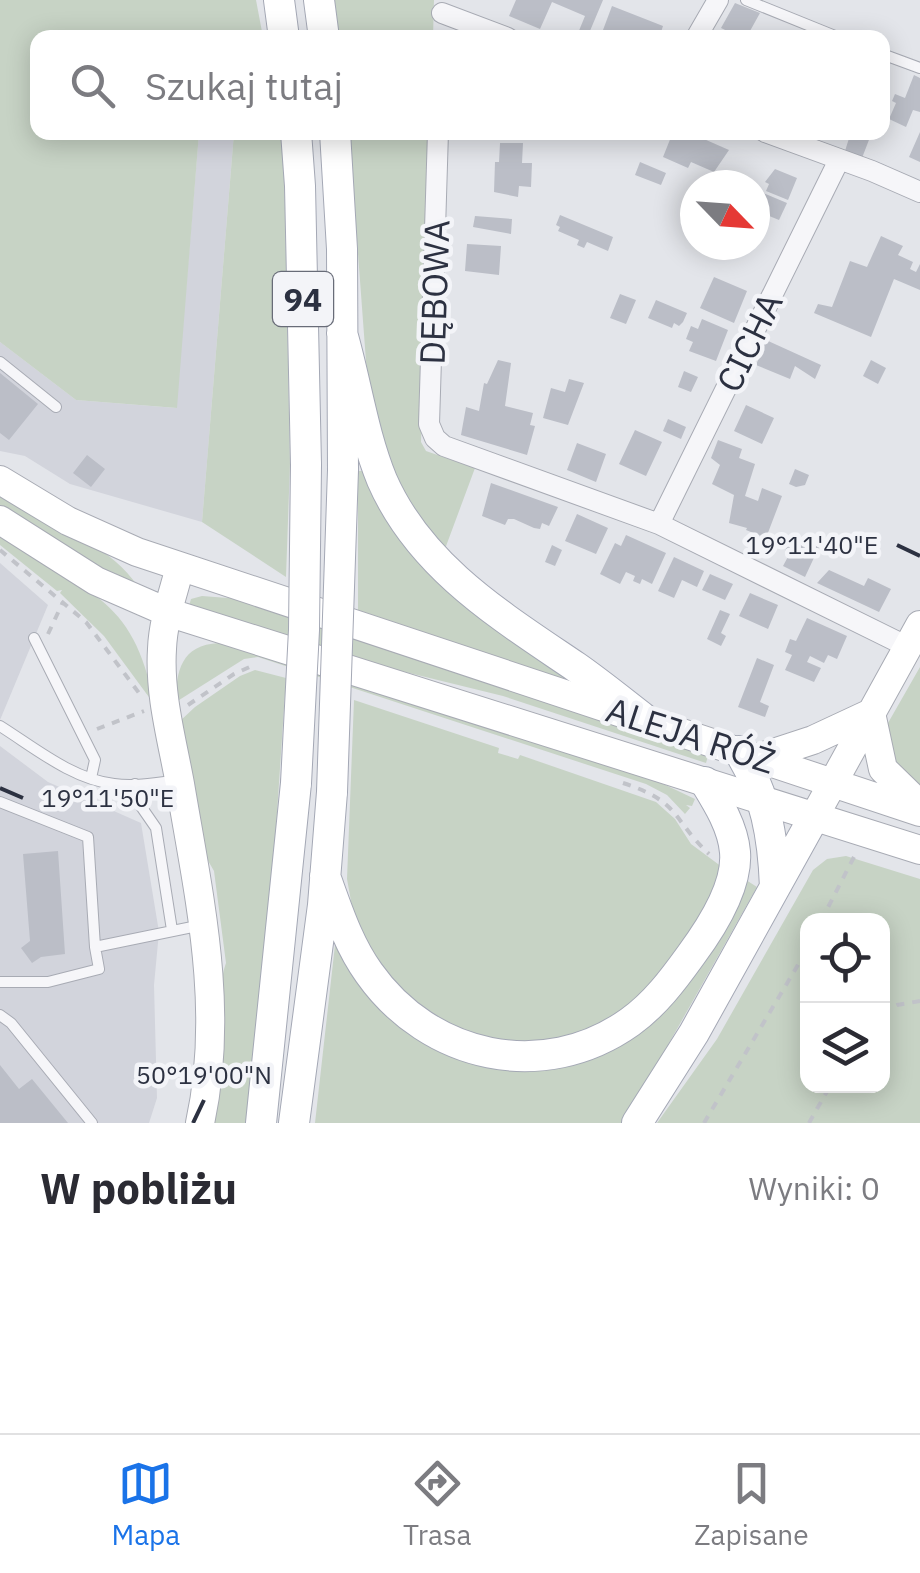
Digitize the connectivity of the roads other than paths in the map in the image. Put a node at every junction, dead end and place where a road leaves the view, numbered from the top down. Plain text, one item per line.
1 (279, 0) edge
2 (319, 0) edge
3 (718, 0) edge
4 (746, 0) edge
5 (442, 7) edge
6 (283, 30) edge
7 (323, 30) edge
8 (491, 30) edge
9 (701, 30) edge
10 (820, 30) edge
11 (890, 57) edge
12 (920, 68) edge
13 (297, 140) edge
14 (335, 140) edge
15 (438, 140) edge
16 (786, 140) edge
17 (838, 160) junction
18 (920, 192) edge
19 (342, 333) junction
20 (0, 362) edge
21 (56, 407) dead end
22 (0, 480) edge
23 (0, 520) edge
24 (659, 524) junction
25 (180, 567) junction
26 (168, 612) junction
27 (914, 636) edge
28 (34, 638) dead end
29 (871, 713) junction
30 (643, 718) junction
31 (0, 726) edge
32 (750, 754) junction
33 (91, 778) junction
34 (179, 780) junction
35 (705, 782) junction
36 (833, 782) junction
37 (135, 784) junction
38 (764, 801) junction
39 (0, 802) edge
40 (920, 808) edge
41 (814, 816) junction
42 (920, 850) edge
43 (325, 876) junction
44 (776, 890) junction
45 (204, 925) junction
46 (172, 930) junction
47 (96, 947) junction
48 (0, 982) edge
49 (0, 1016) edge
50 (92, 1123) edge
51 (200, 1123) edge
52 (261, 1123) edge
53 (294, 1123) edge
54 (637, 1123) edge

1 - 6 main road
2 - 7 main road
3 - 9 street
4 - 10 lane
5 - 8 street
11 - 12 lane
13 - 52 main road, 94, bridge
14 - 19 main road, 94
15 - 24 street, DĘBOWA
16 - 17 street
17 - 18 street
17 - 24 street, CICHA
19 - 30 main road
19 - 43 main road, 94, bridge
20 - 21 lane
22 - 25 main road, ALEJA RÓŻ
23 - 26 main road, ALEJA RÓŻ
24 - 27 street
25 - 26 main road
25 - 30 main road, ALEJA RÓŻ
26 - 34 main road
26 - 35 main road, ALEJA RÓŻ
27 - 29 main road
28 - 33 lane
29 - 32 main road
29 - 36 main road
29 - 40 main road
30 - 32 main road, ALEJA RÓŻ
31 - 33 lane
32 - 36 main road, ALEJA RÓŻ
32 - 38 main road
33 - 37 lane
34 - 37 lane
34 - 45 main road
35 - 38 main road, ALEJA RÓŻ
35 - 43 main road
36 - 40 main road, ALEJA RÓŻ
36 - 41 main road
37 - 46 lane
38 - 41 main road, ALEJA RÓŻ
38 - 44 main road
39 - 47 lane
41 - 42 main road
41 - 44 main road
43 - 53 main road, 94
44 - 54 main road
45 - 46 lane
45 - 51 main road
46 - 47 lane
47 - 48 lane
49 - 50 lane

